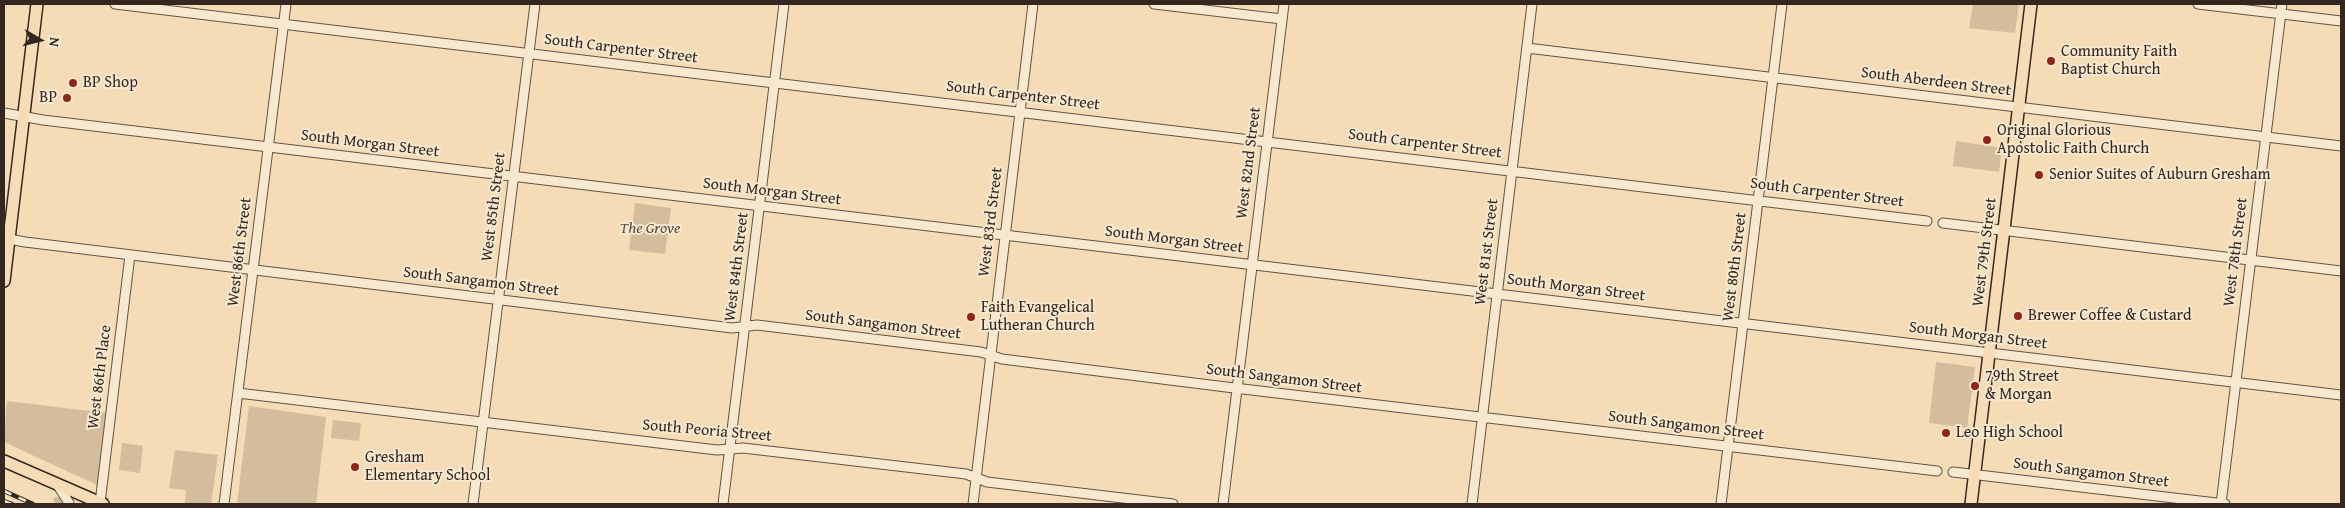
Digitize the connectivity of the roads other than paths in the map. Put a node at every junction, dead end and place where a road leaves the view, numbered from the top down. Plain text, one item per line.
1 (37, 4) edge
2 (115, 4) edge
3 (286, 4) edge
4 (535, 4) edge
5 (784, 4) edge
6 (1033, 4) edge
7 (1154, 4) edge
8 (1284, 4) edge
9 (1532, 4) edge
10 (1782, 4) edge
11 (2031, 4) edge
12 (2198, 4) edge
13 (2282, 4) edge
14 (2280, 14) junction
15 (1282, 19) junction
16 (2341, 21) edge
17 (284, 24) junction
18 (1527, 48) junction
19 (529, 53) junction
20 (1773, 78) junction
21 (774, 82) junction
22 (2019, 107) junction
23 (1020, 111) junction
24 (4, 113) edge
25 (23, 116) junction
26 (2266, 137) junction
27 (1267, 141) junction
28 (2341, 146) edge
29 (268, 147) junction
30 (1512, 170) junction
31 (513, 176) junction
32 (1758, 199) junction
33 (760, 205) junction
34 (1927, 221) dead end
35 (1943, 223) dead end
36 (2004, 230) junction
37 (1005, 234) junction
38 (6, 238) edge
39 (130, 255) junction
40 (2250, 260) junction
41 (1252, 264) junction
42 (253, 270) junction
43 (2341, 271) edge
44 (4, 281) edge
45 (1497, 294) junction
46 (498, 300) junction
47 (1743, 323) junction
48 (745, 326) junction
49 (1989, 353) junction
50 (991, 355) junction
51 (2236, 382) junction
52 (1237, 388) junction
53 (238, 393) junction
54 (2341, 395) edge
55 (1482, 417) junction
56 (483, 423) junction
57 (1728, 446) junction
58 (730, 449) junction
59 (4, 461) edge
60 (1937, 471) dead end
61 (1953, 472) dead end
62 (1975, 474) junction
63 (976, 478) junction
64 (57, 484) junction
65 (57, 497) tunnel mouth
66 (69, 503) dead end
67 (102, 504) edge
68 (224, 504) edge
69 (473, 504) edge
70 (723, 504) edge
71 (973, 504) edge
72 (1173, 504) edge
73 (1223, 504) edge
74 (1472, 504) edge
75 (1721, 504) edge
76 (1971, 504) edge
77 (2221, 504) edge
78 (2225, 504) edge

1 - 25 main road
2 - 17 street, South Carpenter Street
3 - 17 street, West 86th Street
4 - 19 street, West 85th Street
5 - 21 street, West 84th Street
6 - 23 street, West 83rd Street
7 - 15 street
8 - 15 street, West 82nd Street
9 - 18 street, West 81st Street
10 - 20 street, West 80th Street
11 - 22 main road, West 79th Street
12 - 14 street
13 - 14 street, West 78th Street
14 - 16 street
14 - 26 street, West 78th Street
15 - 27 street, West 82nd Street
17 - 19 street, South Carpenter Street
17 - 29 street, West 86th Street
18 - 20 street, South Aberdeen Street
18 - 30 street, West 81st Street
19 - 21 street, South Carpenter Street
19 - 31 street, West 85th Street
20 - 22 street, South Aberdeen Street
20 - 32 street, West 80th Street
21 - 23 street, South Carpenter Street
21 - 33 street, West 84th Street
22 - 26 street, South Aberdeen Street
22 - 36 main road, West 79th Street
23 - 27 street, South Carpenter Street
23 - 37 street, West 83rd Street
24 - 25 street, South Morgan Street
25 - 29 street, South Morgan Street
25 - 38 main road
26 - 28 street, South Aberdeen Street
26 - 40 street, West 78th Street
27 - 30 street, South Carpenter Street
27 - 41 street, West 82nd Street
29 - 31 street, South Morgan Street
29 - 42 street, West 86th Street
30 - 32 street, South Carpenter Street
30 - 45 street, West 81st Street
31 - 33 street, South Morgan Street
31 - 46 street, West 85th Street
32 - 34 street, South Carpenter Street
32 - 47 street, West 80th Street
33 - 37 street, South Morgan Street
33 - 48 street, West 84th Street
35 - 36 street
36 - 40 street
36 - 49 main road, West 79th Street
37 - 41 street, South Morgan Street
37 - 50 street, West 83rd Street
38 - 39 street, South Sangamon Street
38 - 44 main road
39 - 42 street, South Sangamon Street
39 - 67 street, West 86th Place
40 - 43 street
40 - 51 street, West 78th Street
41 - 45 street, South Morgan Street
41 - 52 street, West 82nd Street
42 - 46 street, South Sangamon Street
42 - 53 street, West 86th Street
45 - 47 street, South Morgan Street
45 - 55 street, West 81st Street
46 - 48 street, South Sangamon Street
46 - 56 street, West 85th Street
47 - 49 street, South Morgan Street
47 - 57 street, West 80th Street
48 - 50 street, South Sangamon Street
48 - 58 street, West 84th Street
49 - 51 street, South Morgan Street
49 - 62 main road, West 79th Street
50 - 52 street, South Sangamon Street
50 - 63 street, West 83rd Street
51 - 54 street, South Morgan Street
51 - 77 street, West 78th Street
52 - 55 street, South Sangamon Street
52 - 73 street, West 82nd Street
53 - 56 street, South Peoria Street
53 - 68 street, West 86th Street
55 - 57 street, South Sangamon Street
55 - 74 street, West 81st Street
56 - 58 street, South Peoria Street
56 - 69 street, West 85th Street
57 - 60 street, South Sangamon Street
57 - 75 street, West 80th Street
58 - 63 street, South Peoria Street
58 - 70 street, West 84th Street
59 - 64 main road
61 - 62 street, South Sangamon Street
62 - 76 main road, West 79th Street
62 - 77 street, South Sangamon Street
63 - 71 street, West 83rd Street
63 - 72 street, South Peoria Street
64 - 65 street
64 - 66 street
64 - 67 main road
77 - 78 street, South Sangamon Street

